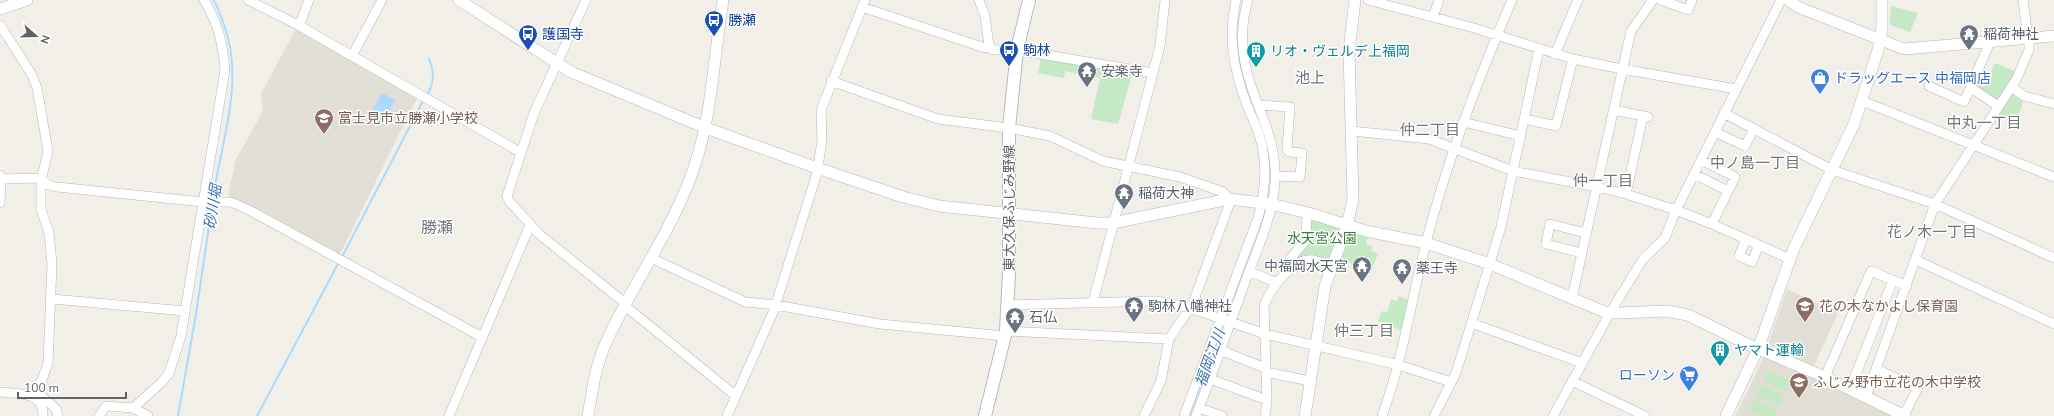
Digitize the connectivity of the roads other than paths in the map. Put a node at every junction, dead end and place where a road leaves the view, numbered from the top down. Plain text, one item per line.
1 (27, 0) edge
2 (204, 0) edge
3 (248, 0) edge
4 (309, 0) edge
5 (382, 0) edge
6 (459, 0) edge
7 (586, 0) edge
8 (724, 0) edge
9 (979, 0) edge
10 (1029, 0) edge
11 (1165, 0) edge
12 (1236, 0) edge
13 (1248, 0) edge
14 (1355, 0) edge
15 (1368, 0) edge
16 (1439, 0) edge
17 (1512, 0) edge
18 (1578, 0) edge
19 (1653, 0) edge
20 (1661, 0) edge
21 (1692, 0) edge
22 (1782, 0) edge
23 (1788, 0) edge
24 (1882, 0) edge
25 (2023, 0) edge
26 (863, 4) edge
27 (0, 9) edge
28 (1434, 17) junction
29 (0, 25) edge
30 (299, 26) junction
31 (1497, 35) junction
32 (2054, 36) edge
33 (2028, 39) junction
34 (1880, 40) junction
35 (1990, 42) junction
36 (989, 46) junction
37 (1539, 49) junction
38 (1017, 50) junction
39 (1556, 54) junction
40 (352, 56) junction
41 (1573, 59) junction
42 (557, 63) junction
43 (1622, 69) junction
44 (1153, 73) junction
45 (831, 81) junction
46 (1929, 86) dead end
47 (1970, 87) junction
48 (2011, 87) junction
49 (1736, 89) junction
50 (1862, 101) junction
51 (2054, 104) edge
52 (1259, 106) junction
53 (1998, 106) junction
54 (1614, 110) junction
55 (1724, 113) junction
56 (1525, 119) junction
57 (1463, 122) junction
58 (706, 128) junction
59 (1009, 128) junction
60 (1754, 129) junction
61 (1352, 131) junction
62 (1715, 132) junction
63 (1521, 136) junction
64 (1973, 146) junction
65 (1453, 148) junction
66 (520, 152) junction
67 (1701, 160) junction
68 (1128, 165) junction
69 (817, 168) junction
70 (1832, 170) junction
71 (1513, 171) junction
72 (1694, 174) junction
73 (1275, 176) junction
74 (0, 177) edge
75 (2054, 177) edge
76 (41, 181) junction
77 (1597, 187) junction
78 (1728, 191) junction
79 (1626, 194) junction
80 (1229, 199) junction
81 (203, 202) junction
82 (0, 203) edge
83 (1267, 203) junction
84 (1936, 204) junction
85 (1676, 210) junction
86 (1307, 212) junction
87 (1008, 213) junction
88 (1113, 223) junction
89 (530, 224) junction
90 (1712, 224) junction
91 (1347, 226) junction
92 (1586, 233) junction
93 (1746, 239) junction
94 (1426, 243) junction
95 (1759, 245) junction
96 (1582, 253) junction
97 (2054, 257) edge
98 (651, 258) junction
99 (1790, 259) junction
100 (1916, 260) junction
101 (1490, 264) junction
102 (1296, 265) junction
103 (1331, 266) junction
104 (1249, 271) junction
105 (1893, 280) junction
106 (1277, 283) junction
107 (1907, 286) junction
108 (1572, 298) junction
109 (52, 299) junction
110 (1093, 302) junction
111 (625, 304) junction
112 (776, 305) junction
113 (1008, 305) junction
114 (1190, 308) junction
115 (185, 311) junction
116 (1610, 313) junction
117 (1220, 318) junction
118 (1230, 322) junction
119 (1471, 323) junction
120 (2054, 324) edge
121 (1006, 333) junction
122 (1265, 334) junction
123 (482, 337) junction
124 (1169, 339) junction
125 (1315, 346) junction
126 (1758, 349) junction
127 (1220, 350) junction
128 (1582, 364) junction
129 (1399, 365) junction
130 (1876, 369) junction
131 (1265, 370) junction
132 (1825, 377) junction
133 (1210, 379) junction
134 (1310, 381) junction
135 (1572, 381) junction
136 (1450, 382) junction
137 (1850, 389) junction
138 (0, 392) edge
139 (34, 393) junction
140 (736, 396) junction
141 (1866, 397) junction
142 (1267, 400) junction
143 (133, 408) junction
144 (1197, 412) edge
145 (1269, 415) edge
146 (43, 416) edge
147 (58, 416) edge
148 (99, 416) edge
149 (148, 416) edge
150 (449, 416) edge
151 (588, 416) edge
152 (728, 416) edge
153 (985, 416) edge
154 (1144, 416) edge
155 (1184, 416) edge
156 (1222, 416) edge
157 (1305, 416) edge
158 (1382, 416) edge
159 (1434, 416) edge
160 (1553, 416) edge
161 (1644, 416) edge
162 (1726, 416) edge
163 (1905, 416) edge

1 - 27 street
2 - 81 street
3 - 30 street
4 - 30 street
5 - 40 street
6 - 42 street
7 - 42 street
8 - 58 street
9 - 36 street
10 - 38 main road, 東大久保ふじみ野線
11 - 44 street
12 - 83 street
13 - 52 street
14 - 61 street
15 - 28 street
16 - 28 street
17 - 31 street
18 - 39 street
19 - 43 street
20 - 21 street
22 - 49 street
23 - 34 street
24 - 34 street
25 - 33 street
26 - 36 street
26 - 45 street
28 - 31 street
29 - 76 street
30 - 40 street
31 - 37 street
31 - 57 street
32 - 33 street
33 - 35 street
33 - 48 street
34 - 35 street
34 - 50 street
35 - 47 street
36 - 38 street
37 - 39 street
37 - 56 street
38 - 44 street
38 - 59 main road, 東大久保ふじみ野線
39 - 41 street
40 - 66 street
41 - 43 street
41 - 56 street
42 - 58 street
42 - 66 street
43 - 49 street
43 - 54 street
44 - 68 street
45 - 59 street
45 - 69 street
46 - 47 street
47 - 53 street
48 - 51 street
48 - 53 street
49 - 55 street
50 - 64 street
50 - 70 street
52 - 73 street
52 - 73 street
53 - 64 street
54 - 77 street
54 - 79 street
55 - 60 street
55 - 62 street
56 - 63 street
57 - 63 street
57 - 65 street
58 - 69 street
58 - 98 street
59 - 68 street
59 - 87 main road, 東大久保ふじみ野線
60 - 62 street
60 - 70 street
61 - 65 street
61 - 91 street
62 - 67 street
63 - 71 street
64 - 75 street
64 - 84 street
65 - 71 street
65 - 94 street
66 - 89 street
67 - 72 street
67 - 78 street
68 - 80 street
68 - 88 street
69 - 87 street
69 - 112 street
70 - 84 street
70 - 99 street
71 - 77 street
71 - 101 street
72 - 78 street
72 - 85 street
73 - 83 street
74 - 76 street
74 - 82 street
76 - 81 street
76 - 109 street
77 - 79 street
77 - 92 street
78 - 90 street
79 - 85 street
80 - 83 street
80 - 88 street
80 - 114 street
81 - 115 street
81 - 123 street
83 - 86 street
83 - 104 street
83 - 117 street
84 - 97 street
84 - 100 street
85 - 90 street
85 - 116 street
86 - 91 street
86 - 102 street
87 - 88 street
87 - 113 main road, 東大久保ふじみ野線
88 - 110 street
89 - 111 street
89 - 123 street
90 - 93 street
91 - 94 street
91 - 103 street
92 - 96 street
92 - 96 street
93 - 95 street
93 - 95 street
94 - 101 street
94 - 129 street
95 - 99 street
96 - 108 street
98 - 111 street
98 - 112 street
99 - 126 street
100 - 107 street
100 - 120 street
101 - 108 street
101 - 119 street
102 - 103 street
102 - 106 street
103 - 125 street
104 - 106 street
104 - 118 street
105 - 107 street
105 - 132 street
105 - 137 street
106 - 122 street
107 - 130 street
108 - 116 street
109 - 115 street
109 - 139 street
110 - 113 street
110 - 114 street
111 - 140 street
111 - 151 street
112 - 121 street
112 - 140 street
113 - 121 main road, 東大久保ふじみ野線
114 - 117 street
114 - 124 street
115 - 143 street
116 - 126 street
116 - 128 street
117 - 118 street
117 - 155 street
118 - 122 street
118 - 127 street
119 - 128 street
119 - 136 street
121 - 124 street
121 - 153 main road, 東大久保ふじみ野線
122 - 125 street
122 - 131 street
123 - 150 street
124 - 154 street
125 - 129 street
125 - 134 street
126 - 132 street
126 - 162 street
127 - 131 street
127 - 133 street
128 - 135 street
129 - 136 street
129 - 158 street
130 - 141 street
130 - 163 street
131 - 134 street
131 - 142 street
132 - 137 street
133 - 142 street
133 - 144 street
134 - 157 street
135 - 160 street
135 - 161 street
136 - 159 street
137 - 141 street
138 - 139 street
139 - 146 street
139 - 147 street
140 - 152 street
141 - 163 street
142 - 145 street
143 - 148 street
143 - 149 street
144 - 156 street

